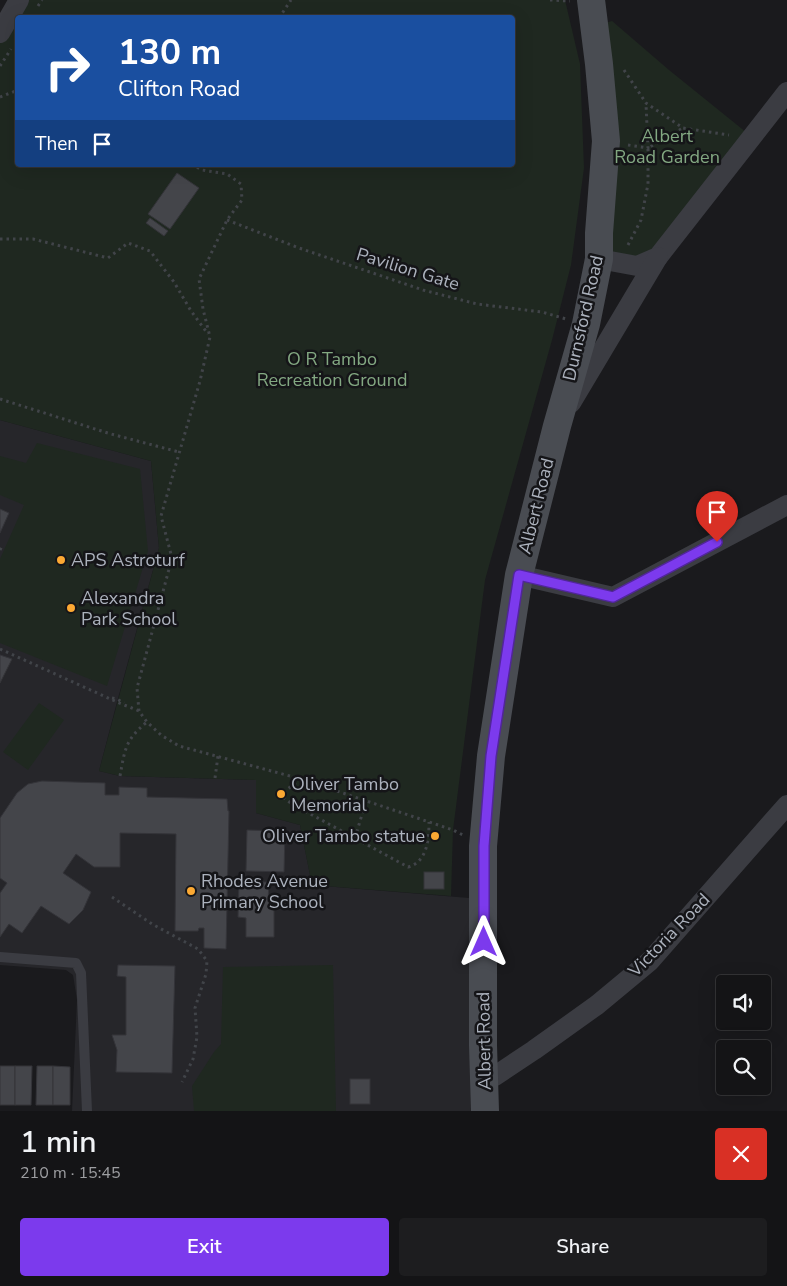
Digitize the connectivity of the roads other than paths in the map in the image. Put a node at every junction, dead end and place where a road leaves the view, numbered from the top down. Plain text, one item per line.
1 (19, 0) edge
2 (591, 0) edge
3 (6, 39) edge
4 (784, 101) edge
5 (658, 256) junction
6 (609, 261) junction
7 (557, 426) junction
8 (787, 505) edge
9 (519, 575) junction
10 (787, 805) edge
11 (0, 957) edge
12 (485, 1078) junction
13 (87, 1111) edge
14 (485, 1111) edge

1 - 3 street
2 - 6 main road, Durnsford Road
4 - 5 street, Albert Road
5 - 6 street, Albert Road
5 - 7 street, Albert Road
6 - 7 main road, Durnsford Road
7 - 9 main road, Albert Road
8 - 9 street
9 - 12 main road, Albert Road
10 - 12 street, Victoria Road
11 - 13 lane
12 - 14 main road, Albert Road

